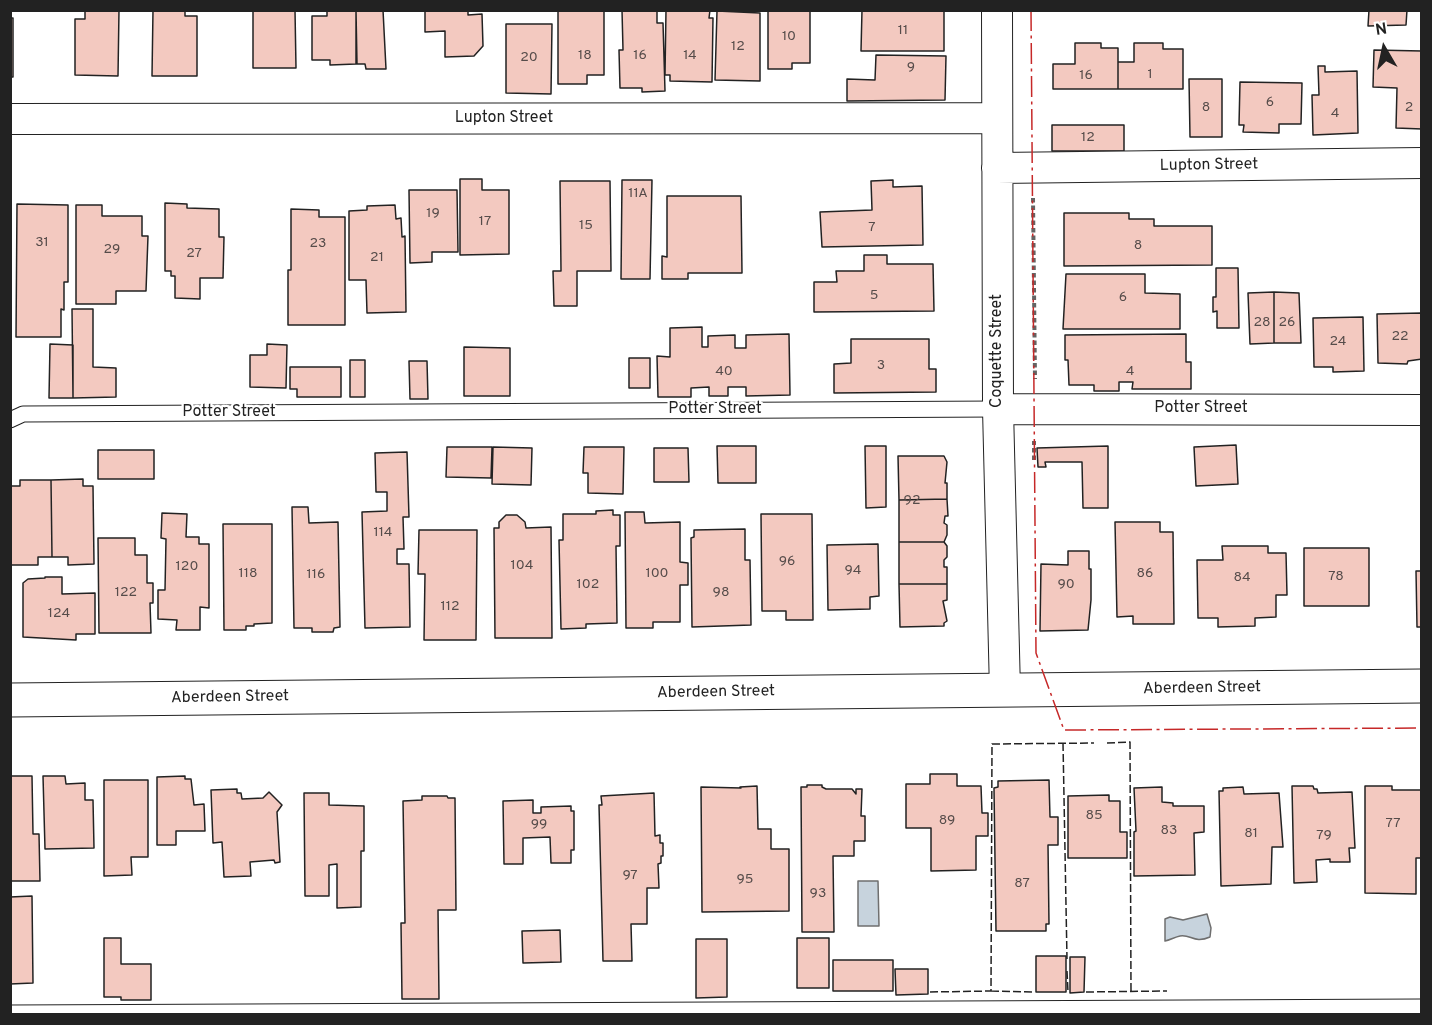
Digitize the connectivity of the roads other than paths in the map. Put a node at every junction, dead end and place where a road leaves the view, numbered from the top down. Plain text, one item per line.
1 (997, 10) edge
2 (997, 118) junction
3 (10, 119) edge
4 (1422, 163) edge
5 (997, 168) junction
6 (998, 408) junction
7 (1422, 410) edge
8 (10, 420) edge
9 (1422, 686) edge
10 (1005, 691) junction
11 (10, 700) edge
12 (1422, 1007) edge
13 (10, 1013) edge

1 - 2 street, Coquette Street
2 - 3 street, Lupton Street
2 - 5 street, Coquette Street
4 - 5 street, Lupton Street
5 - 6 street, Coquette Street
6 - 7 street, Potter Street
6 - 8 lane, Potter Street
6 - 10 street, Coquette Street
9 - 10 main road, Aberdeen Street
10 - 11 main road, Aberdeen Street
12 - 13 lane

